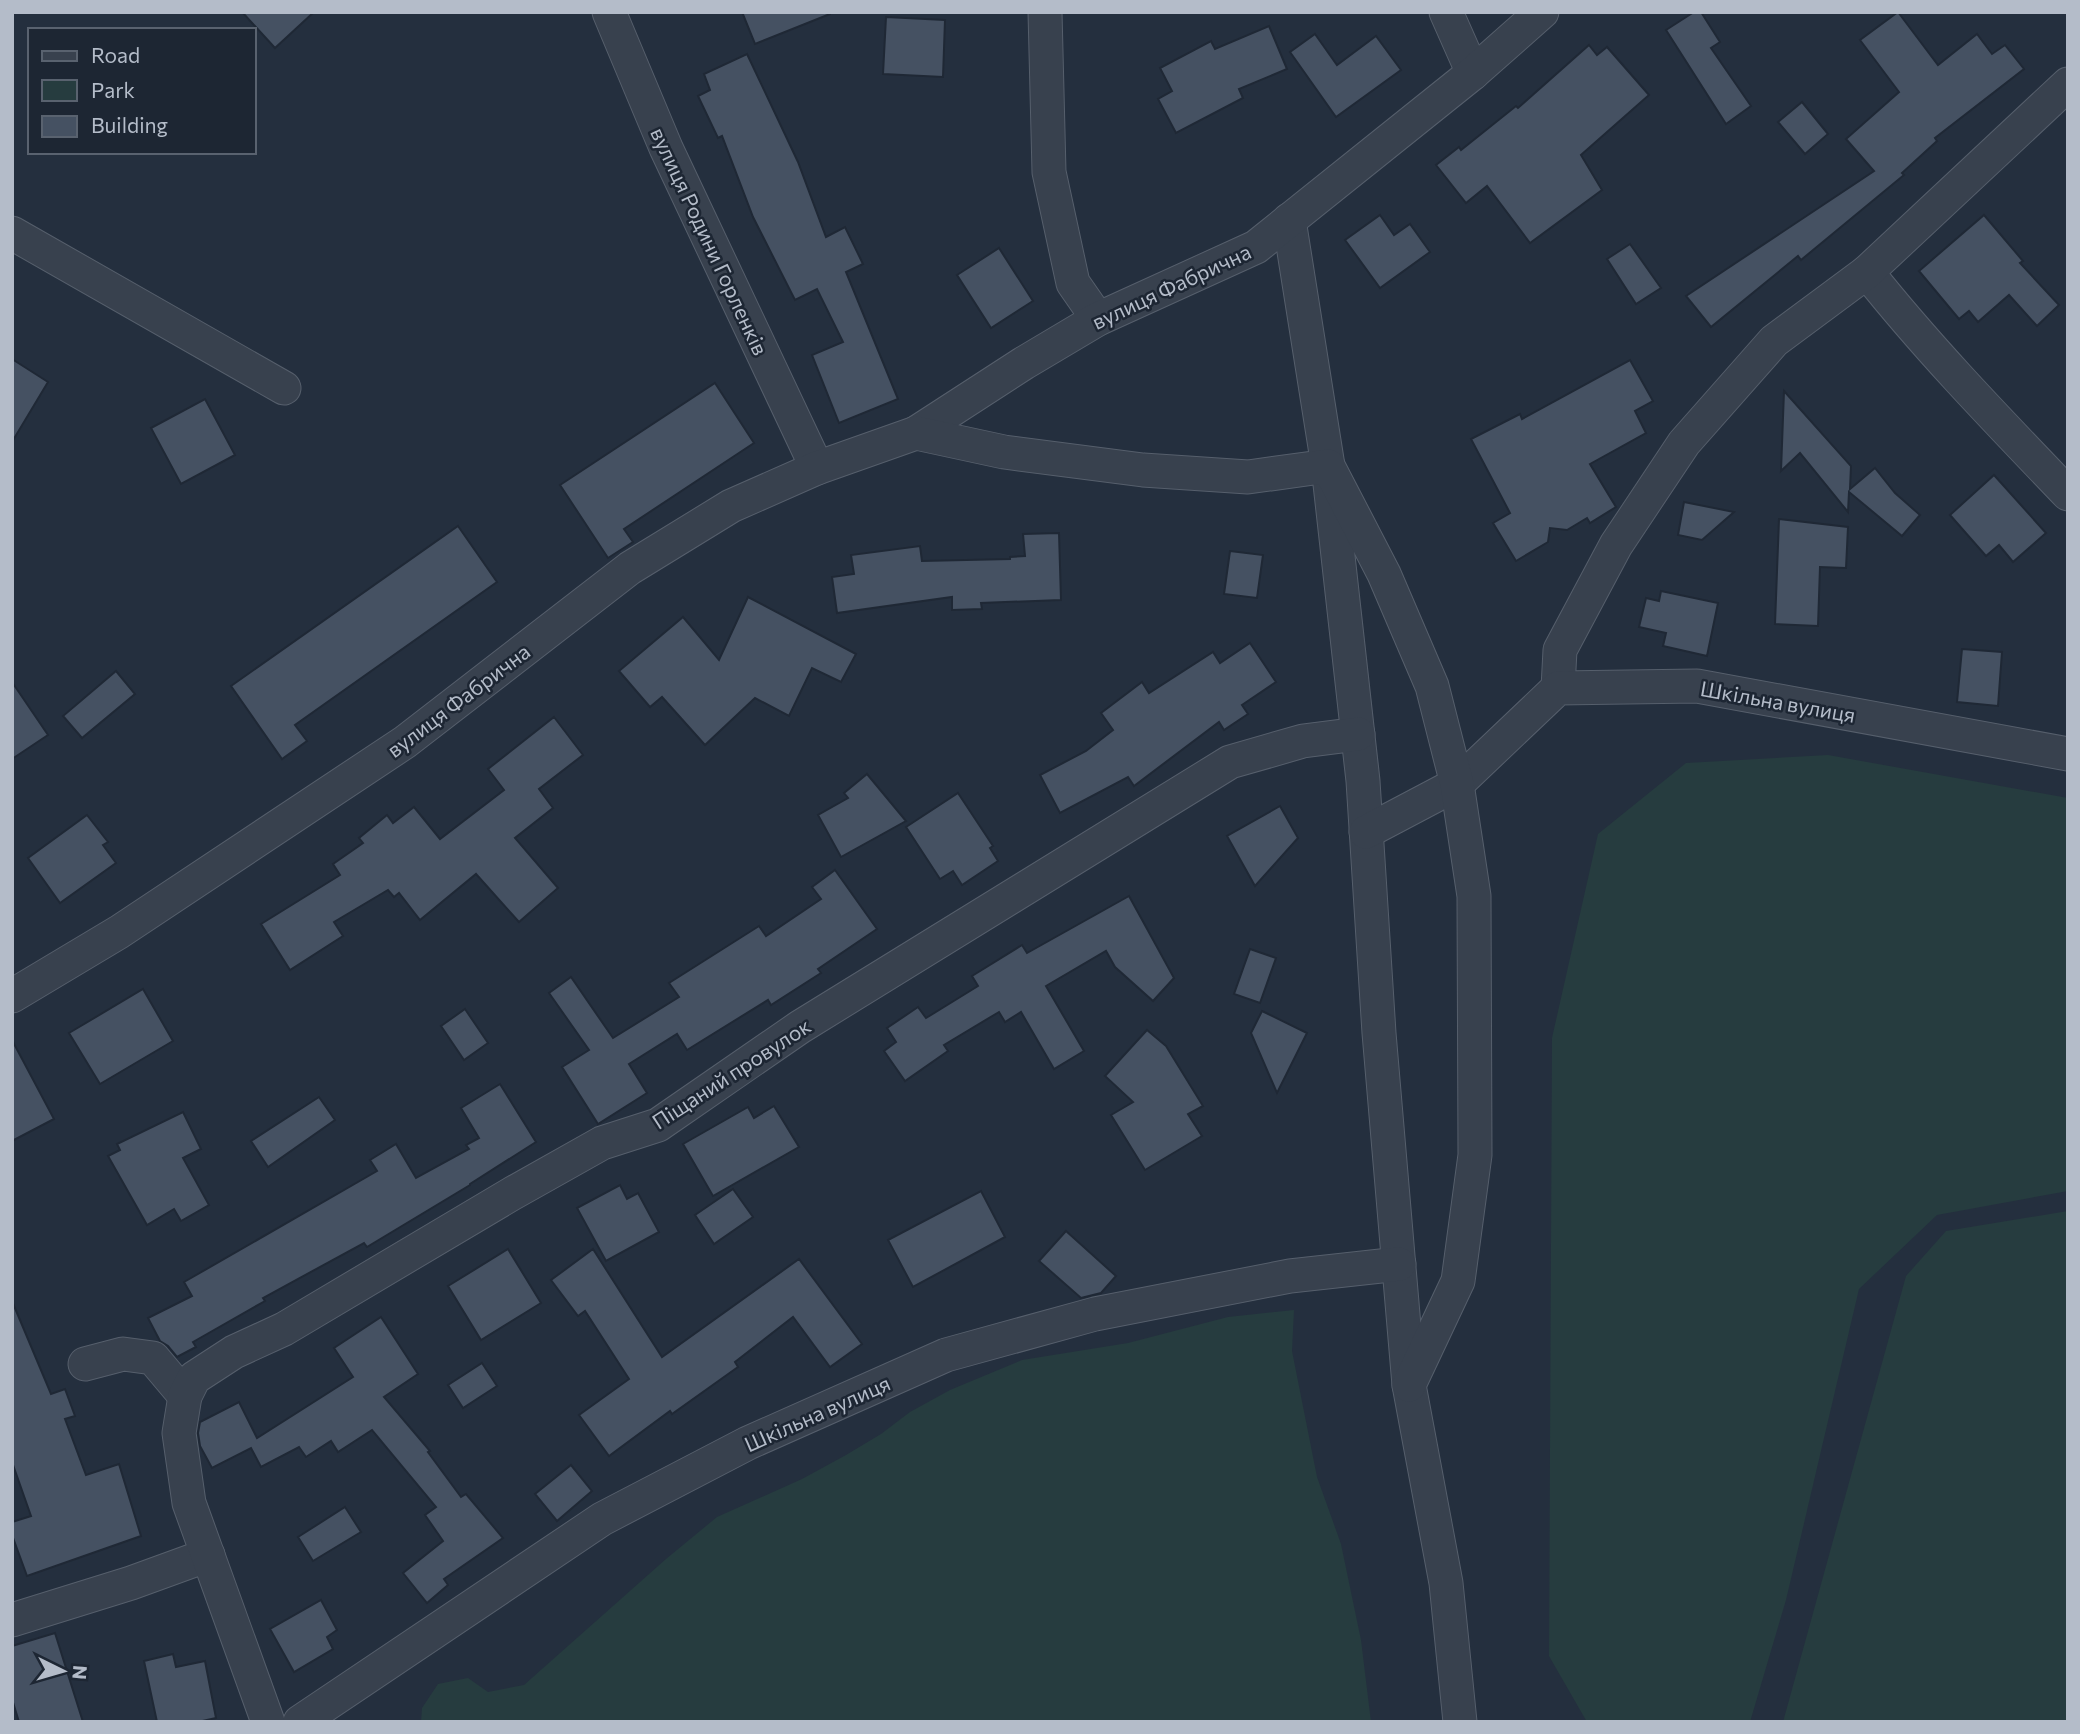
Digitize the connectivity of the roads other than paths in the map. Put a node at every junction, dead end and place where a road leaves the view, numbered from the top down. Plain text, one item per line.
1 (610, 12) edge
2 (1045, 12) edge
3 (1446, 12) edge
4 (1542, 12) edge
5 (1473, 73) junction
6 (2068, 83) edge
7 (1289, 220) junction
8 (12, 233) edge
9 (1867, 272) junction
10 (1098, 319) junction
11 (284, 388) dead end
12 (916, 433) junction
13 (1328, 466) junction
14 (817, 468) junction
15 (2068, 494) edge
16 (1558, 688) junction
17 (1358, 734) junction
18 (2068, 754) edge
19 (1457, 784) junction
20 (1366, 832) junction
21 (12, 996) edge
22 (1399, 1264) junction
23 (86, 1364) dead end
24 (1409, 1385) junction
25 (185, 1396) junction
26 (208, 1555) junction
27 (12, 1620) edge
28 (268, 1722) edge
29 (300, 1722) edge
30 (1460, 1722) edge

1 - 14 street, вулиця Родини Горленків
2 - 10 street
3 - 5 street
4 - 5 street, вулиця Фабрична
5 - 7 street, вулиця Фабрична
6 - 9 street
7 - 10 street, вулиця Фабрична
7 - 13 street
8 - 11 street
9 - 15 street
9 - 16 street
10 - 12 street, вулиця Фабрична
12 - 13 street
12 - 14 street, вулиця Фабрична
13 - 17 street
13 - 19 street
14 - 21 street, вулиця Фабрична
16 - 18 street, Шкільна вулиця
16 - 19 street
17 - 20 street
17 - 25 street, Піщаний провулок
19 - 20 street
19 - 24 street
20 - 22 street
22 - 24 street
22 - 29 street, Шкільна вулиця
23 - 25 street
24 - 30 street
25 - 26 street
26 - 27 street
26 - 28 street

